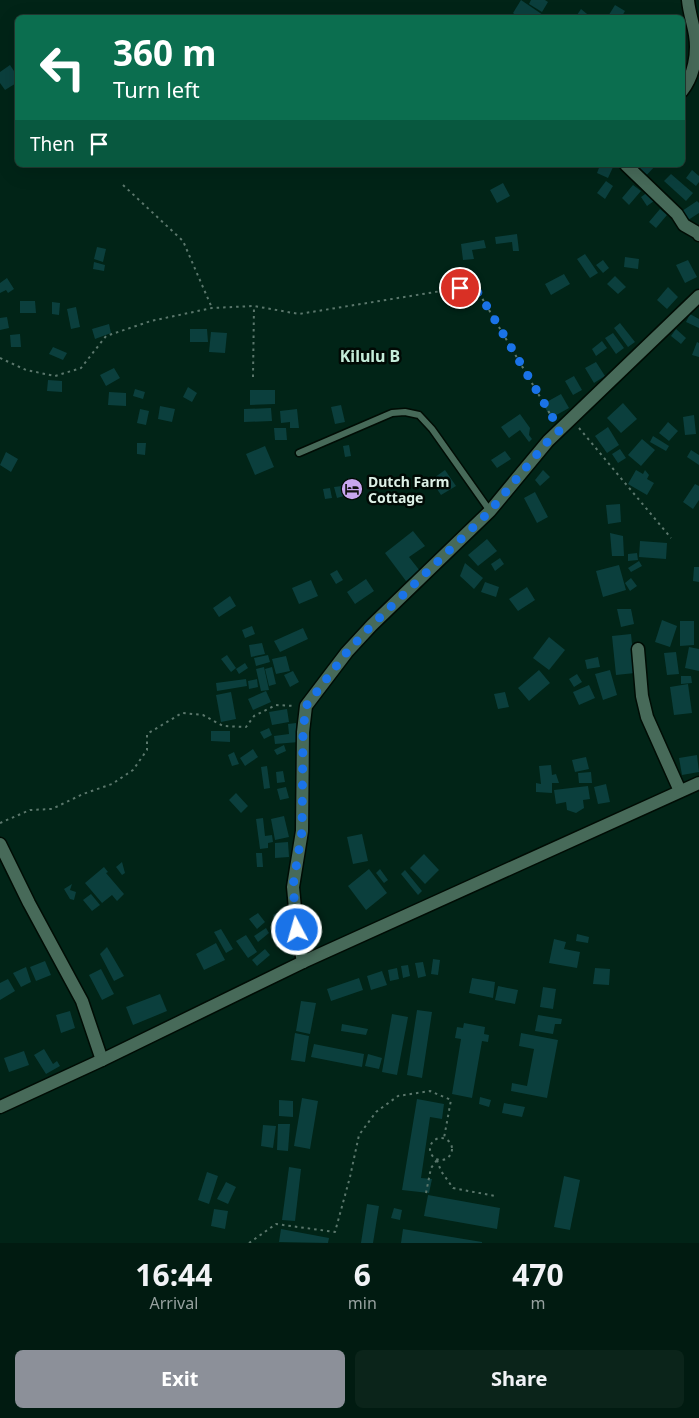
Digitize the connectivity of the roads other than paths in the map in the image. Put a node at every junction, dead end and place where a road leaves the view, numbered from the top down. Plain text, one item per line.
1 (688, 0) edge
2 (685, 85) edge
3 (628, 167) edge
4 (699, 235) edge
5 (699, 296) edge
6 (299, 453) dead end
7 (490, 511) junction
8 (638, 649) dead end
9 (699, 783) edge
10 (680, 791) junction
11 (0, 844) edge
12 (303, 962) junction
13 (102, 1060) junction
14 (0, 1107) edge

1 - 2 street
3 - 4 street
5 - 7 street
6 - 7 lane
7 - 12 street
8 - 10 street
9 - 10 street
10 - 12 street
11 - 13 street
12 - 13 street
13 - 14 street

